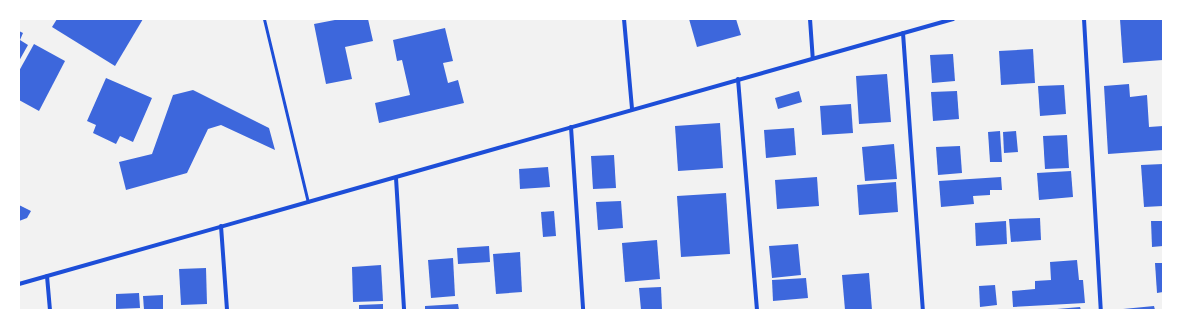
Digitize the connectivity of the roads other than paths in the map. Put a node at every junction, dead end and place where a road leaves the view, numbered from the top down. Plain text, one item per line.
1 (264, 19) edge
2 (624, 19) edge
3 (810, 19) edge
4 (953, 19) edge
5 (1084, 19) edge
6 (903, 33) junction
7 (813, 58) junction
8 (738, 80) junction
9 (632, 110) junction
10 (571, 127) junction
11 (396, 178) junction
12 (308, 202) junction
13 (221, 226) junction
14 (47, 276) junction
15 (19, 284) edge
16 (50, 310) edge
17 (227, 310) edge
18 (404, 310) edge
19 (583, 310) edge
20 (757, 310) edge
21 (923, 310) edge
22 (1102, 310) edge

1 - 12 lane
2 - 9 street
3 - 7 street
4 - 6 street
5 - 22 street
6 - 7 street
6 - 21 street
7 - 8 street
8 - 9 street
8 - 20 street
9 - 10 street
10 - 11 street
10 - 19 street
11 - 12 street
11 - 18 street
12 - 13 street
13 - 14 street
13 - 17 street
14 - 15 street
14 - 16 street

